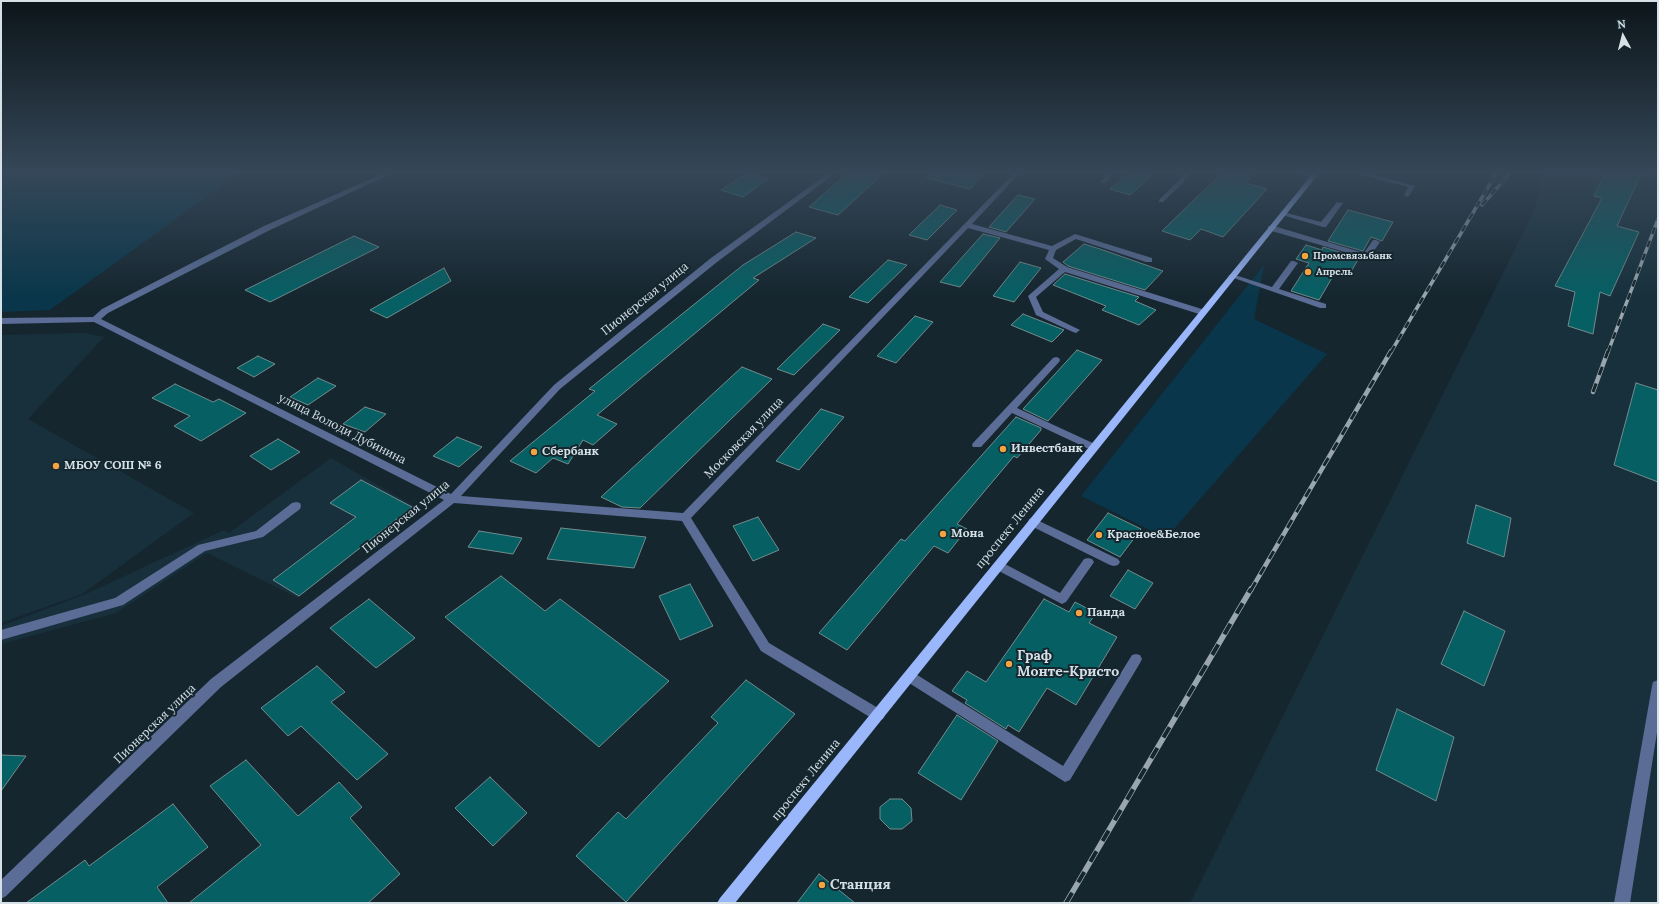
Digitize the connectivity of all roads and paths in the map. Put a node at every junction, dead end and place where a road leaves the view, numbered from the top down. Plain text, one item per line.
1 (297, 214) edge
2 (776, 214) edge
3 (977, 214) edge
4 (1283, 214) joint
5 (1331, 214) edge
6 (967, 225) junction
7 (1271, 228) junction
8 (1376, 242) dead end
9 (1053, 249) junction
10 (1150, 260) dead end
11 (1294, 263) dead end
12 (1064, 269) junction
13 (1232, 276) junction
14 (1274, 290) junction
15 (1323, 306) dead end
16 (1202, 312) junction
17 (94, 319) junction
18 (1, 321) edge
19 (1076, 330) dead end
20 (1056, 360) dead end
21 (1011, 409) junction
22 (977, 445) dead end
23 (1094, 447) junction
24 (452, 499) junction
25 (296, 506) dead end
26 (685, 517) junction
27 (1034, 522) junction
28 (1088, 562) dead end
29 (1114, 562) dead end
30 (999, 566) junction
31 (1, 635) edge
32 (1136, 659) dead end
33 (910, 677) junction
34 (1658, 686) edge
35 (878, 715) junction
36 (1, 891) edge
37 (725, 903) edge
38 (1622, 903) edge

1 - 17 street
2 - 24 street, Пионерская улица
3 - 6 street, Московская улица
4 - 5 street
4 - 7 main road, проспект Ленина
6 - 9 street
6 - 26 street, Московская улица
7 - 8 street
7 - 13 main road, проспект Ленина
9 - 10 street
9 - 12 street
11 - 14 street
12 - 16 street
12 - 19 street
13 - 14 street
13 - 16 main road, проспект Ленина
14 - 15 street
16 - 23 main road, проспект Ленина
17 - 18 street, улица Володи Дубинина
17 - 24 street, улица Володи Дубинина
20 - 21 street
21 - 22 street
21 - 23 street
23 - 27 main road, проспект Ленина
24 - 26 street, улица Володи Дубинина
24 - 36 street, Пионерская улица
25 - 31 street
26 - 35 street
27 - 29 street
27 - 30 main road, проспект Ленина
28 - 30 street
30 - 33 main road, проспект Ленина
32 - 33 street
33 - 35 main road, проспект Ленина
34 - 38 street
35 - 37 main road, проспект Ленина

